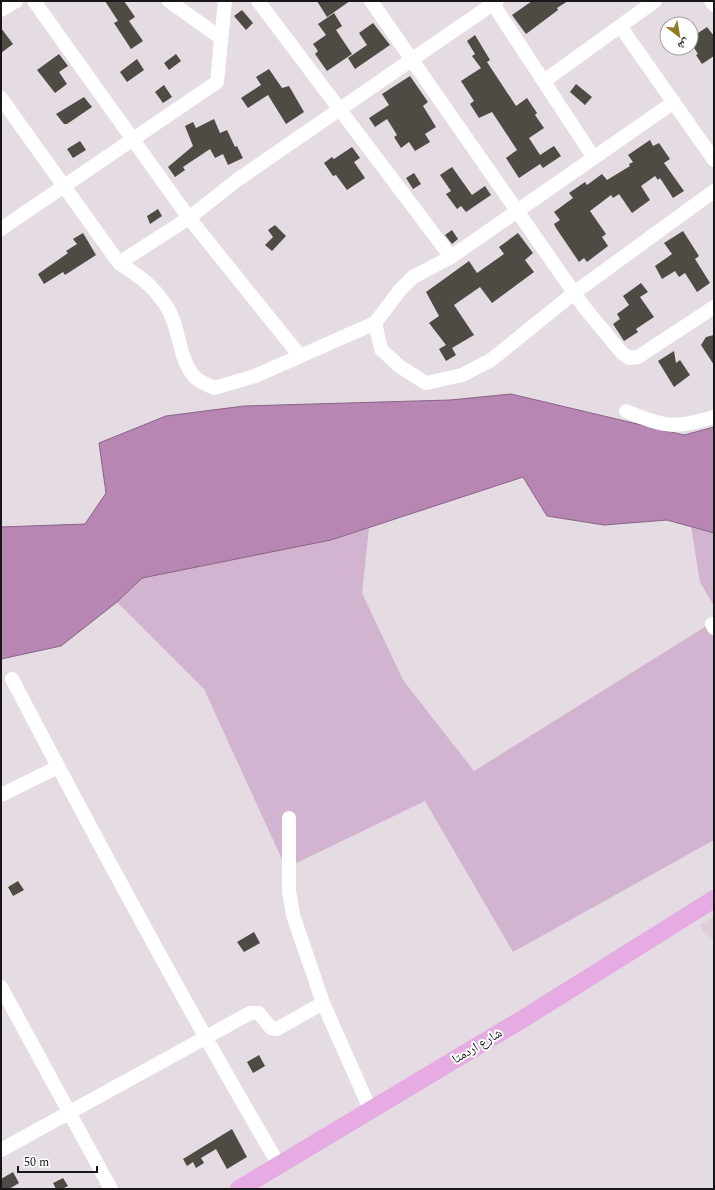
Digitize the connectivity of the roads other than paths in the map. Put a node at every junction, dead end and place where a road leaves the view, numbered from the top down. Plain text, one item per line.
1 (16, 1) edge
2 (34, 1) edge
3 (169, 1) edge
4 (225, 1) edge
5 (258, 1) edge
6 (371, 1) edge
7 (655, 1) edge
8 (711, 1) edge
9 (494, 2) edge
10 (714, 5) edge
11 (1, 10) edge
12 (620, 26) junction
13 (221, 38) junction
14 (412, 59) junction
15 (544, 81) junction
16 (1, 98) edge
17 (674, 102) junction
18 (338, 109) junction
19 (133, 140) junction
20 (594, 158) junction
21 (714, 160) edge
22 (65, 187) junction
23 (714, 191) edge
24 (518, 212) junction
25 (189, 218) junction
26 (1, 229) edge
27 (451, 257) junction
28 (119, 263) junction
29 (574, 293) junction
30 (714, 307) edge
31 (375, 323) junction
32 (300, 356) junction
33 (626, 411) dead end
34 (714, 416) edge
35 (12, 680) dead end
36 (58, 767) junction
37 (1, 794) edge
38 (289, 818) dead end
39 (714, 900) edge
40 (1, 987) edge
41 (323, 1003) junction
42 (205, 1039) junction
43 (370, 1109) junction
44 (70, 1113) junction
45 (1, 1150) edge
46 (279, 1165) junction
47 (110, 1189) edge
48 (239, 1189) edge

1 - 11 street
2 - 19 street
3 - 13 street
4 - 13 street
5 - 18 street
6 - 14 street
7 - 12 street
8 - 10 street
9 - 14 street
9 - 15 street
12 - 15 street
12 - 17 street
13 - 19 street
14 - 18 street
14 - 24 street
15 - 20 street
16 - 22 street
17 - 20 street
17 - 21 street
18 - 25 street
18 - 27 street
19 - 22 street
19 - 25 street
20 - 24 street
22 - 26 street
22 - 28 street
23 - 29 street
24 - 27 street
24 - 29 street
25 - 28 street
25 - 32 street
27 - 31 street
28 - 32 street
29 - 30 street
29 - 31 street
31 - 32 street
33 - 34 street
35 - 36 street
36 - 37 street
36 - 42 street
38 - 41 street
39 - 43 main road, شارع اردمتا
40 - 44 street
41 - 42 street
41 - 43 street
42 - 44 street
42 - 46 street
43 - 46 main road, شارع اردمتا
44 - 45 street
44 - 47 street
46 - 48 main road, شارع اردمتا

